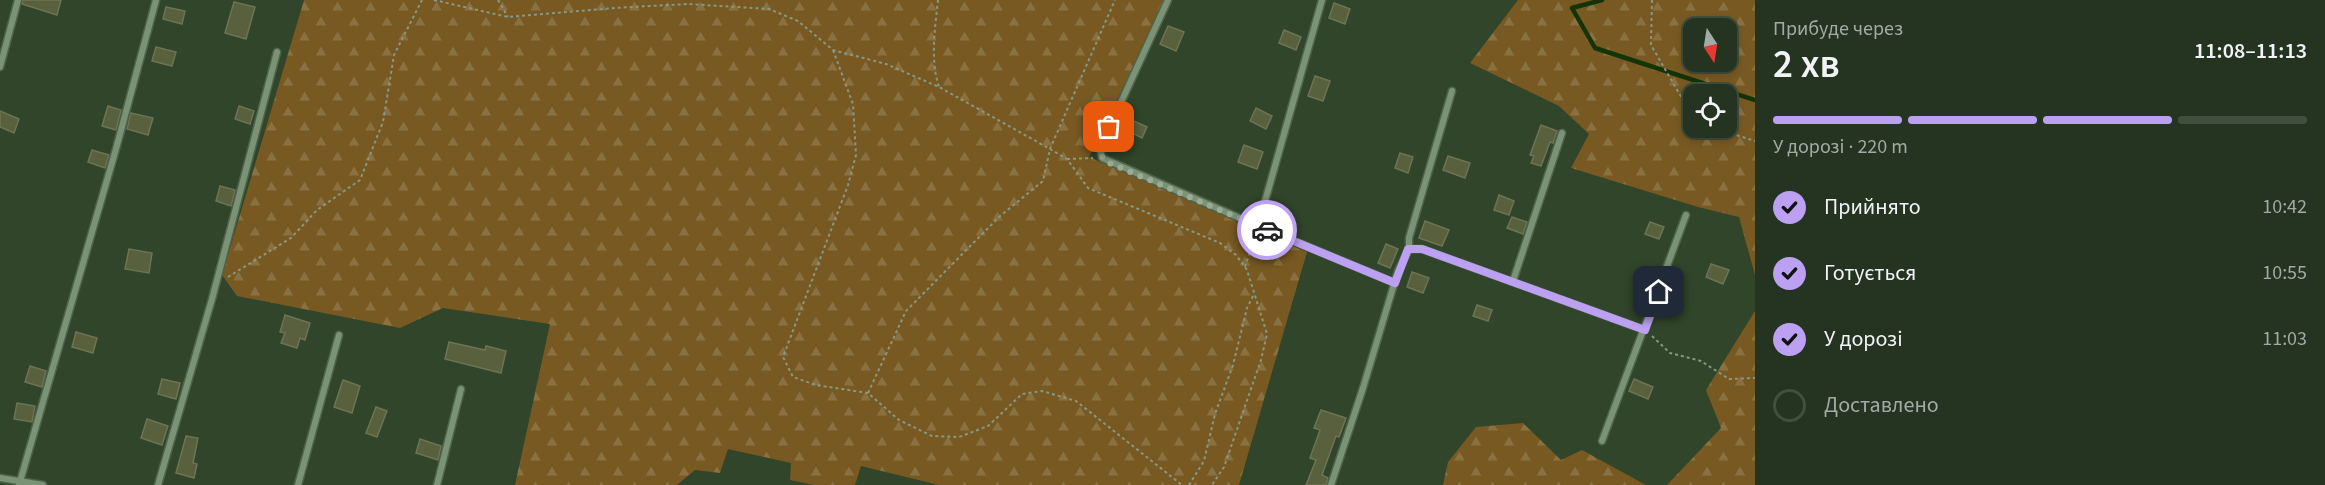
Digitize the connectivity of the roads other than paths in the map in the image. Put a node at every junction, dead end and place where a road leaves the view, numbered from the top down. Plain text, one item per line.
1 (18, 0) edge
2 (156, 0) edge
3 (1168, 0) edge
4 (1322, 0) edge
5 (277, 52) dead end
6 (0, 67) edge
7 (1452, 91) dead end
8 (1562, 133) dead end
9 (1686, 215) dead end
10 (1258, 226) junction
11 (1408, 249) junction
12 (1512, 281) junction
13 (1395, 283) junction
14 (1645, 330) junction
15 (339, 335) dead end
16 (461, 389) dead end
17 (1602, 441) dead end
18 (0, 478) edge
19 (20, 483) edge
20 (43, 485) edge
21 (158, 485) edge
22 (298, 485) edge
23 (437, 485) edge
24 (1331, 485) edge

1 - 6 street
2 - 19 street
3 - 10 street
4 - 10 street
5 - 21 street
7 - 11 street
8 - 12 street
9 - 14 street
10 - 13 street
11 - 12 street
11 - 13 street
12 - 14 street
13 - 24 street
14 - 17 street
15 - 22 street
16 - 23 street
18 - 19 street
19 - 20 street

